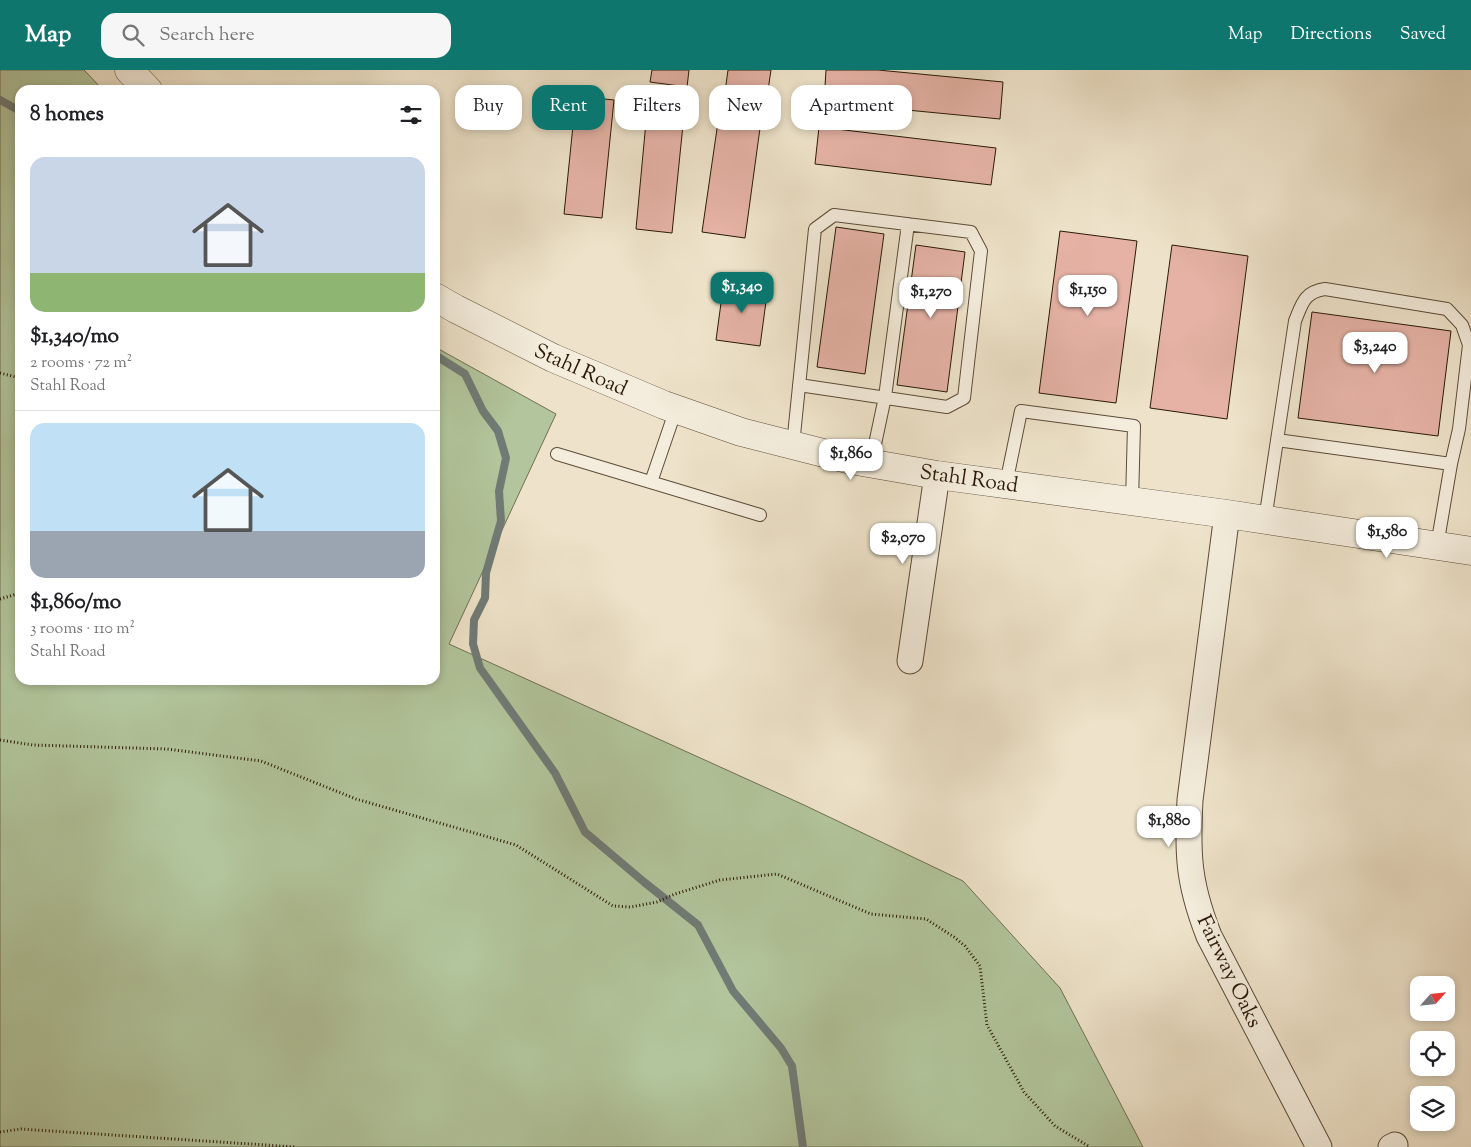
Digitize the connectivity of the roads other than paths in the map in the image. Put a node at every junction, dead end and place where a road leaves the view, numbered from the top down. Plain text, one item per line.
1 (129, 70) edge
2 (143, 85) edge
3 (908, 224) junction
4 (440, 300) edge
5 (799, 385) junction
6 (885, 397) junction
7 (676, 409) junction
8 (1277, 440) junction
9 (793, 445) junction
10 (557, 454) dead end
11 (871, 463) junction
12 (1451, 464) junction
13 (937, 474) junction
14 (651, 482) junction
15 (1006, 484) junction
16 (1132, 501) junction
17 (1227, 514) junction
18 (760, 515) dead end
19 (1265, 520) junction
20 (1437, 546) junction
21 (1471, 551) edge
22 (910, 661) dead end
23 (1319, 1147) edge

1 - 2 street
3 - 5 lane
3 - 6 lane
3 - 6 lane
4 - 7 street, Stahl Road
5 - 6 lane
5 - 9 lane
6 - 11 lane
7 - 9 street, Stahl Road
7 - 14 lane
8 - 12 lane
8 - 12 lane
8 - 19 lane
9 - 11 street, Stahl Road
10 - 14 lane
11 - 13 street, Stahl Road
12 - 20 lane
13 - 15 street, Stahl Road
13 - 22 street
14 - 18 lane
15 - 16 street, Stahl Road
15 - 16 lane
16 - 17 street, Stahl Road
17 - 19 street, Stahl Road
17 - 23 street, Fairway Oaks
19 - 20 street, Stahl Road
20 - 21 street, Stahl Road

